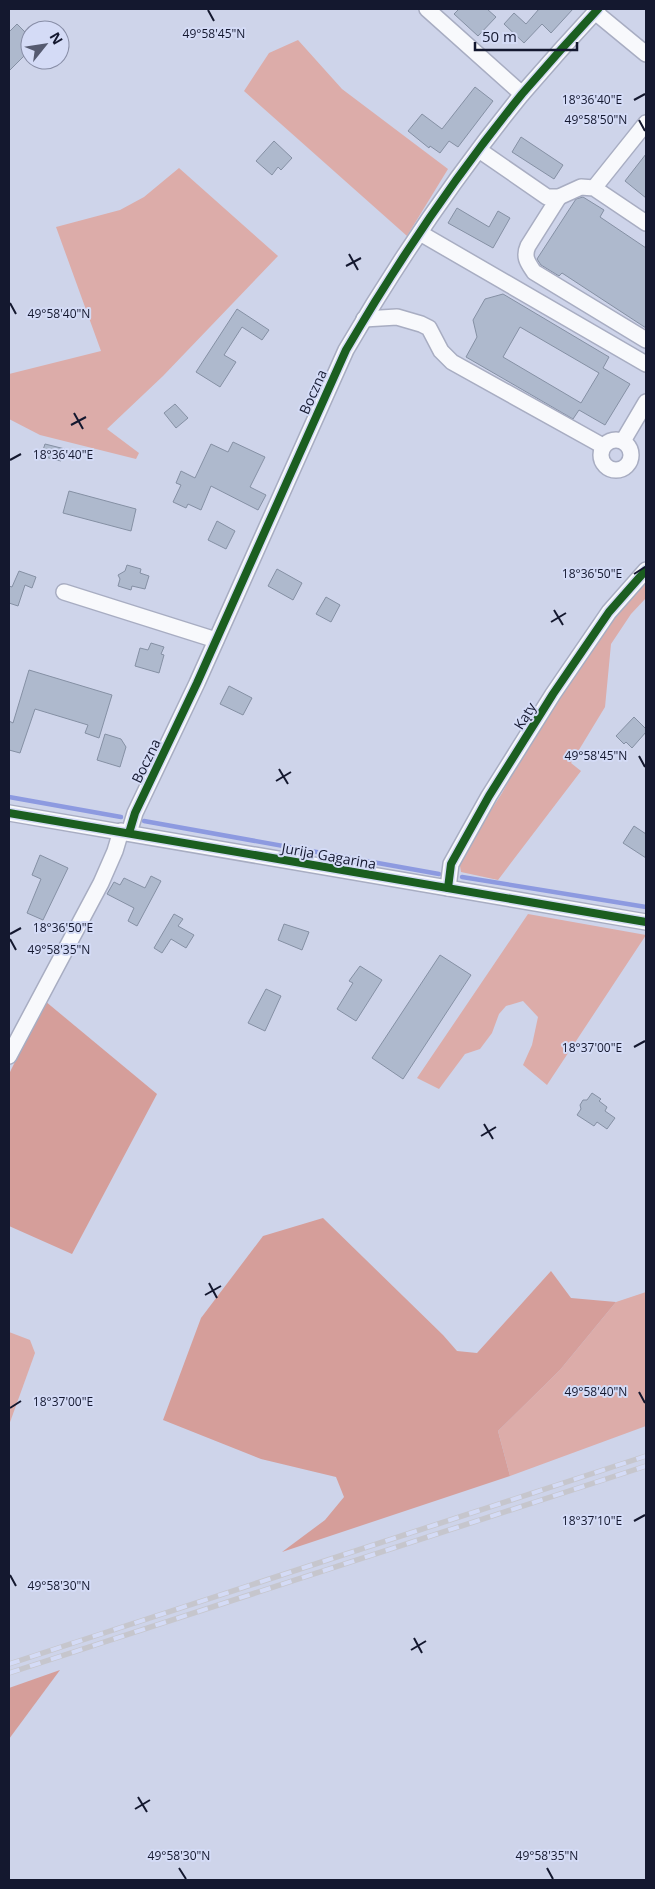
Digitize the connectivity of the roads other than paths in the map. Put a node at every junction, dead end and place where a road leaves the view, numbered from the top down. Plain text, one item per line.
1 (427, 9) edge
2 (596, 10) edge
3 (646, 54) edge
4 (522, 94) junction
5 (646, 124) edge
6 (479, 150) junction
7 (594, 188) junction
8 (560, 197) junction
9 (646, 223) edge
10 (420, 232) junction
11 (364, 319) junction
12 (646, 340) edge
13 (646, 364) edge
14 (646, 402) edge
15 (623, 441) junction
16 (603, 446) junction
17 (646, 570) edge
18 (64, 592) dead end
19 (216, 640) junction
20 (9, 813) edge
21 (125, 832) junction
22 (448, 888) junction
23 (646, 922) edge
24 (9, 1056) edge

1 - 4 street
2 - 3 street
2 - 4 street, Boczna
4 - 6 street, Boczna
5 - 7 street
6 - 8 street
6 - 10 street, Boczna
7 - 8 street
7 - 9 street
8 - 12 street
10 - 11 street, Boczna
10 - 13 street
11 - 16 street
11 - 19 street, Boczna
14 - 15 street
15 - 16 street
15 - 16 street
17 - 22 street, Kąty
18 - 19 street
19 - 21 street, Boczna
20 - 21 street, Jurija Gagarina
21 - 22 street, Jurija Gagarina
21 - 24 street
22 - 23 street, Jurija Gagarina

